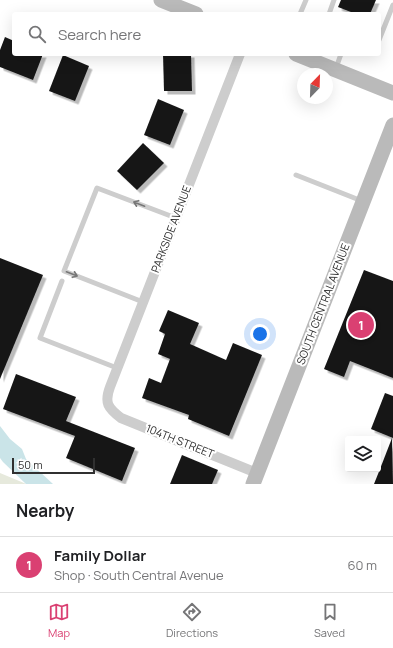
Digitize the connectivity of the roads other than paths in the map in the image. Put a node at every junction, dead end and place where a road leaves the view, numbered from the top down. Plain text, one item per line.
1 (306, 0) edge
2 (334, 0) edge
3 (168, 1) edge
4 (393, 5) edge
5 (192, 12) edge
6 (301, 12) edge
7 (330, 12) edge
8 (381, 35) edge
9 (239, 56) edge
10 (301, 56) edge
11 (341, 56) edge
12 (335, 70) junction
13 (393, 93) edge
14 (393, 125) edge
15 (296, 175) dead end
16 (362, 201) junction
17 (176, 218) junction
18 (62, 281) dead end
19 (143, 302) junction
20 (117, 368) junction
21 (107, 404) joint
22 (255, 478) edge

1 - 6 lane
2 - 7 lane
3 - 5 street
4 - 8 lane
9 - 17 street, PARKSIDE AVENUE
10 - 12 street
11 - 12 lane
12 - 13 street
14 - 16 street, SOUTH CENTRAL AVENUE
15 - 16 lane
16 - 22 street, SOUTH CENTRAL AVENUE
17 - 19 street, PARKSIDE AVENUE
17 -> 19 lane
18 - 20 lane
19 - 20 street, PARKSIDE AVENUE
20 - 21 street, PARKSIDE AVENUE
21 - 22 street, 104TH STREET

